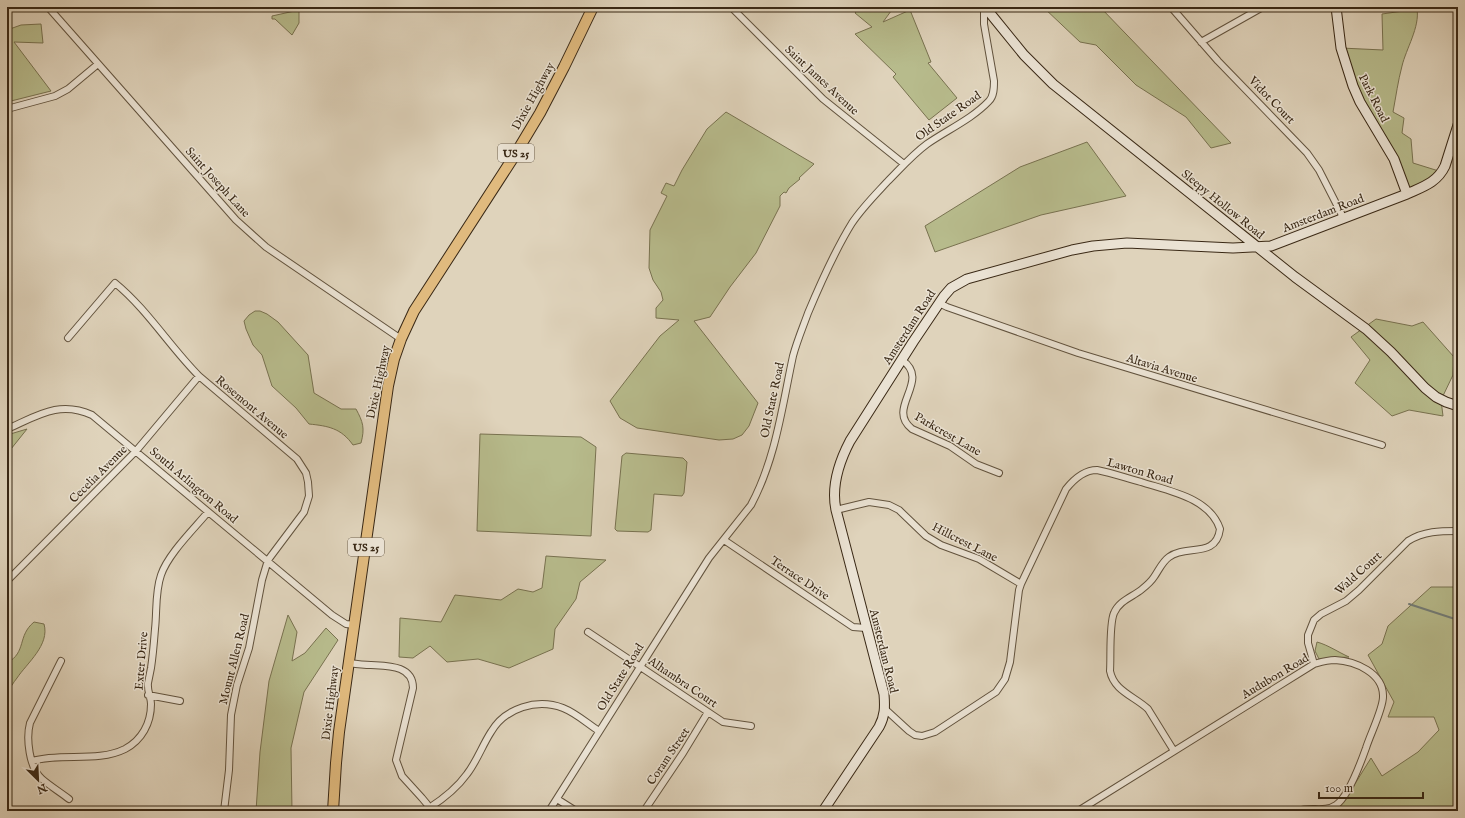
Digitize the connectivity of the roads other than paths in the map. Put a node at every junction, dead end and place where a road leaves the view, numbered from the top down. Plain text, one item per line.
1 (48, 7) edge
2 (593, 7) edge
3 (731, 7) edge
4 (985, 7) edge
5 (1170, 7) edge
6 (1263, 7) edge
7 (1336, 7) edge
8 (1201, 42) junction
9 (98, 64) junction
10 (7, 109) edge
11 (1458, 125) edge
12 (904, 164) junction
13 (1407, 194) junction
14 (1342, 218) junction
15 (1257, 247) junction
16 (939, 303) junction
17 (68, 338) dead end
18 (401, 339) junction
19 (902, 360) junction
20 (199, 376) junction
21 (1458, 406) edge
22 (7, 429) edge
23 (1382, 445) dead end
24 (136, 451) junction
25 (999, 473) dead end
26 (836, 510) junction
27 (208, 512) junction
28 (1458, 531) edge
29 (724, 540) junction
30 (268, 560) junction
31 (7, 581) edge
32 (1021, 584) junction
33 (354, 625) junction
34 (866, 628) junction
35 (588, 632) dead end
36 (61, 661) dead end
37 (349, 663) junction
38 (1314, 664) junction
39 (640, 667) junction
40 (148, 695) junction
41 (180, 701) dead end
42 (885, 709) junction
43 (708, 712) junction
44 (751, 726) dead end
45 (599, 731) junction
46 (1174, 751) junction
47 (32, 761) junction
48 (69, 799) dead end
49 (557, 799) junction
50 (429, 810) edge
51 (224, 811) edge
52 (333, 811) edge
53 (550, 811) edge
54 (576, 811) edge
55 (644, 811) edge
56 (823, 811) edge
57 (1078, 811) edge
58 (1298, 811) edge

1 - 9 street, Saint Joseph Lane
2 - 18 main road, Dixie Highway / US 25
3 - 12 street, Saint James Avenue
4 - 12 street, Old State Road
4 - 15 street, Sleepy Hollow Road
5 - 8 street, Vidot Court
6 - 8 street
7 - 13 street, Park Road
8 - 14 street, Vidot Court
9 - 10 street
9 - 18 street, Saint Joseph Lane
11 - 13 street, Amsterdam Road
12 - 29 street, Old State Road
13 - 14 street, Amsterdam Road
14 - 15 street, Amsterdam Road
15 - 16 street, Amsterdam Road
15 - 21 street, Sleepy Hollow Road
16 - 19 street, Amsterdam Road
16 - 23 street, Altavia Avenue
17 - 20 street, Rosemont Avenue
18 - 33 main road, Dixie Highway / US 25
19 - 25 street, Parkcrest Lane
19 - 26 street, Amsterdam Road
20 - 24 street, Cecelia Avenue
20 - 30 street, Rosemont Avenue
22 - 24 street, South Arlington Road
24 - 27 street, South Arlington Road
24 - 31 street, Cecelia Avenue
26 - 32 street, Hillcrest Lane
26 - 34 street, Amsterdam Road
27 - 30 street, South Arlington Road
27 - 40 street, Exter Drive
28 - 38 street, Wald Court
29 - 34 street, Terrace Drive
29 - 39 street, Old State Road
30 - 33 street, South Arlington Road
30 - 51 street, Mount Allen Road
32 - 42 street, Lawton Road
32 - 46 street, Lawton Road
33 - 37 main road, Dixie Highway / US 25
34 - 42 street, Amsterdam Road
35 - 39 street, Alhambra Court
36 - 47 street
37 - 50 street
37 - 52 main road, Dixie Highway / US 25
38 - 46 street, Audubon Road
38 - 58 street, Audubon Road
39 - 43 street, Alhambra Court
39 - 45 street, Old State Road
40 - 41 street
40 - 47 street, Exter Drive
42 - 56 street, Amsterdam Road
43 - 44 street, Alhambra Court
43 - 55 street, Coram Street
45 - 49 street, Old State Road
45 - 50 street
46 - 57 street, Audubon Road
47 - 48 street
49 - 53 street, Old State Road
49 - 54 street

